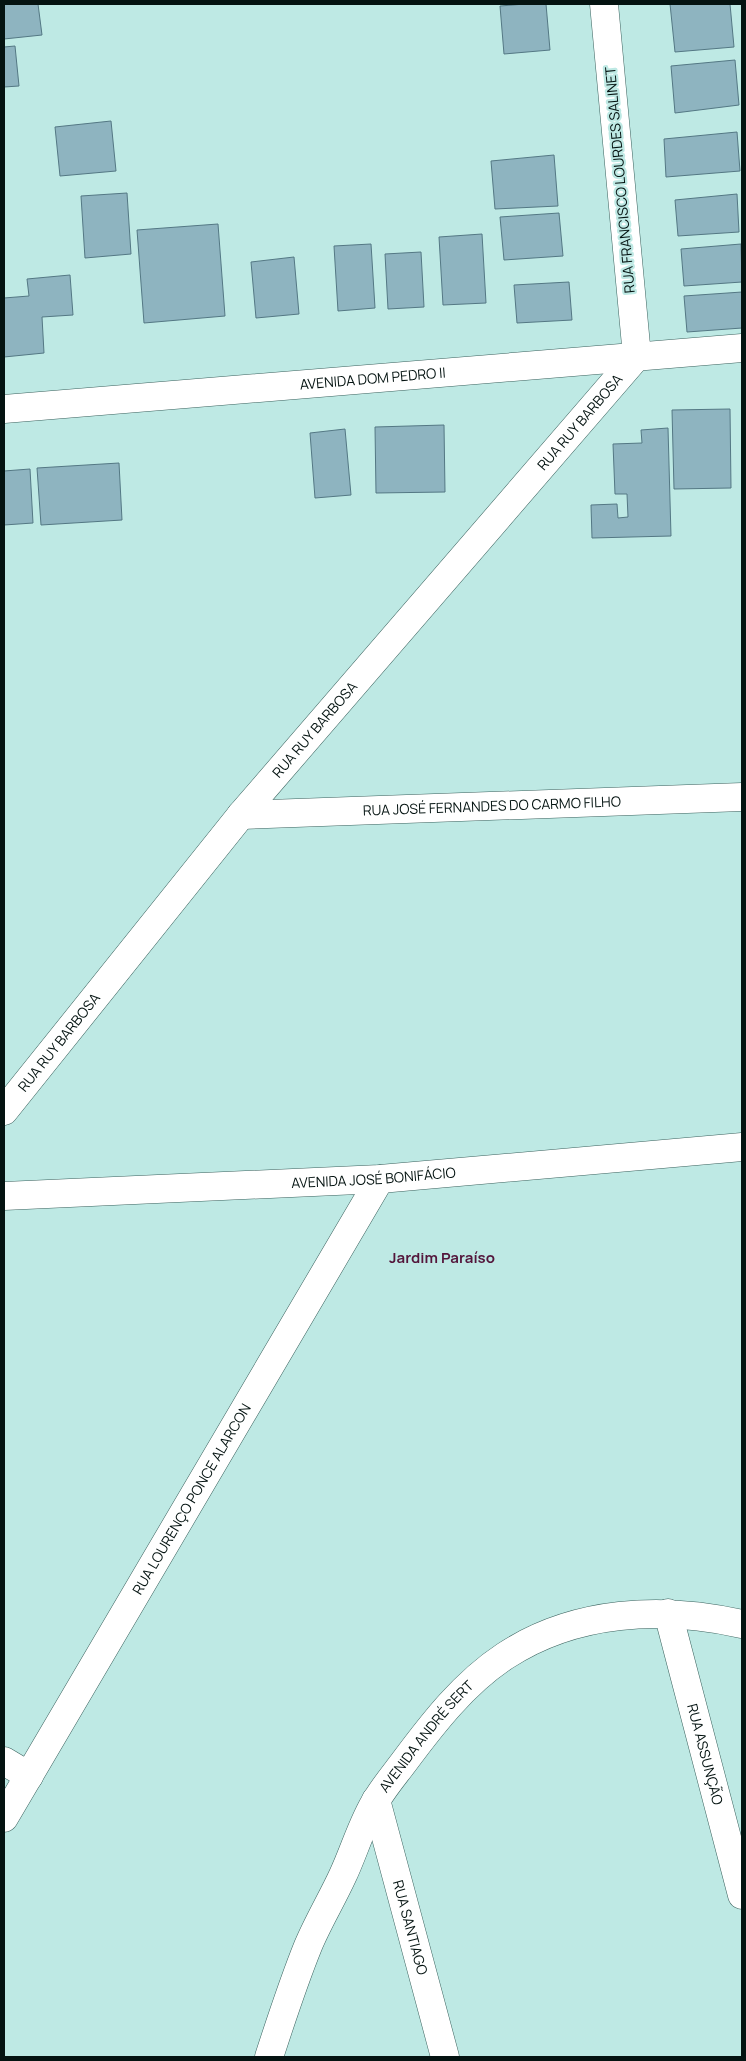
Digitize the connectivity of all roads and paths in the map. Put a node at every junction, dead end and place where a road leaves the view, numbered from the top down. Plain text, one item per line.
1 (604, 4) edge
2 (742, 348) edge
3 (636, 356) junction
4 (4, 409) edge
5 (742, 797) edge
6 (241, 815) junction
7 (4, 1111) edge
8 (742, 1147) edge
9 (380, 1179) junction
10 (4, 1196) edge
11 (668, 1613) junction
12 (742, 1624) edge
13 (4, 1761) edge
14 (29, 1776) junction
15 (376, 1800) junction
16 (4, 1818) edge
17 (742, 1895) edge
18 (269, 2057) edge
19 (445, 2057) edge

1 - 3 street, RUA FRANCISCO LOURDES SALINET
2 - 3 street, AVENIDA DOM PEDRO II
3 - 4 street, AVENIDA DOM PEDRO II
3 - 6 street, RUA RUY BARBOSA
5 - 6 street, RUA JOSÉ FERNANDES DO CARMO FILHO
6 - 7 street, RUA RUY BARBOSA
8 - 9 street, AVENIDA JOSÉ BONIFÁCIO
9 - 10 street, AVENIDA JOSÉ BONIFÁCIO
9 - 14 street, RUA LOURENÇO PONCE ALARCON
11 - 12 street, AVENIDA ANDRÉ SERT
11 - 15 street, AVENIDA ANDRÉ SERT
11 - 17 street, RUA ASSUNÇÃO
13 - 14 street
14 - 16 street, RUA LOURENÇO PONCE ALARCON
15 - 18 street, AVENIDA ANDRÉ SERT
15 - 19 street, RUA SANTIAGO

